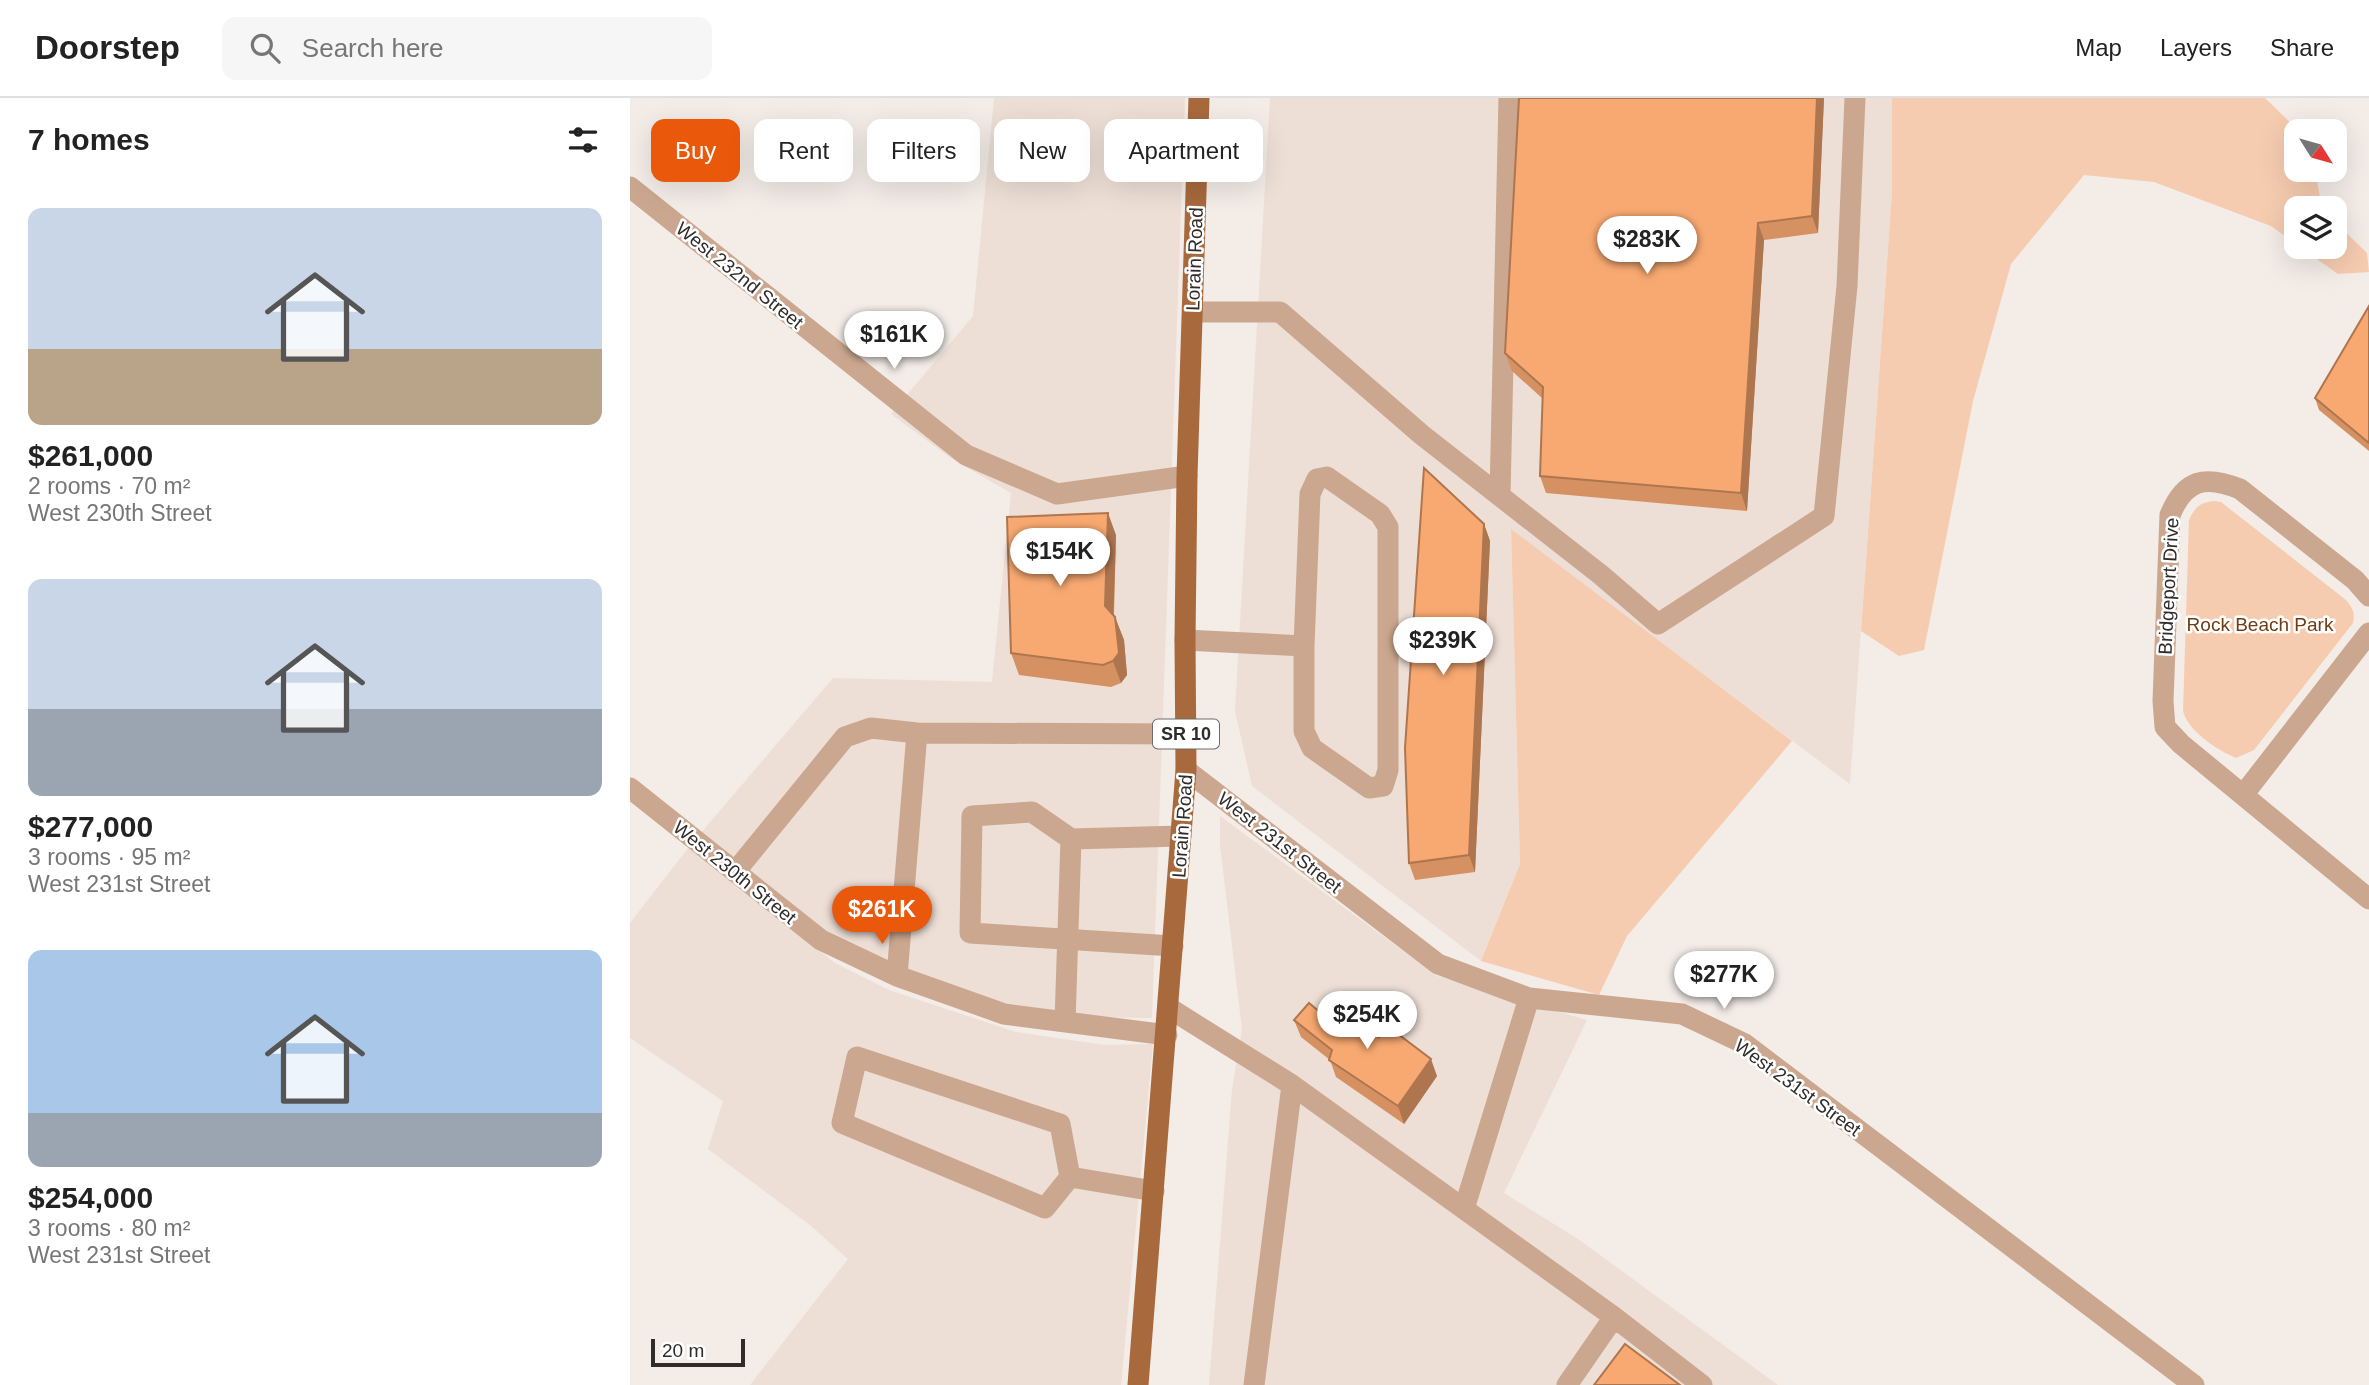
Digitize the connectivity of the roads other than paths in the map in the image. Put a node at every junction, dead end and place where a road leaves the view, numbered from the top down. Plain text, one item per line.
1 (1199, 98) edge
2 (1509, 98) edge
3 (1855, 98) edge
4 (630, 187) edge
5 (1193, 312) junction
6 (1187, 477) junction
7 (1500, 495) junction
8 (2369, 596) edge
9 (2369, 633) edge
10 (1185, 640) junction
11 (1304, 646) junction
12 (917, 733) junction
13 (1186, 734) junction
14 (1186, 770) junction
15 (630, 788) edge
16 (2243, 795) junction
17 (1181, 836) junction
18 (1071, 839) junction
19 (735, 872) junction
20 (2369, 899) edge
21 (1067, 939) junction
22 (1173, 946) junction
23 (897, 976) junction
24 (1530, 998) junction
25 (1169, 1008) junction
26 (1065, 1022) junction
27 (1167, 1035) junction
28 (1293, 1085) junction
29 (1070, 1177) junction
30 (1154, 1191) junction
31 (1464, 1209) junction
32 (1614, 1317) junction
33 (1138, 1385) edge
34 (1254, 1385) edge
35 (1567, 1385) edge
36 (1702, 1385) edge
37 (2194, 1385) edge

1 - 5 main road, Lorain Road / SR 10
2 - 7 street
3 - 7 street
4 - 6 street, West 232nd Street
5 - 6 main road, Lorain Road / SR 10
5 - 7 street
6 - 10 main road, Lorain Road / SR 10
8 - 16 street, Bridgeport Drive
9 - 16 street
10 - 11 street
10 - 13 main road, Lorain Road / SR 10
11 - 11 street
12 - 13 street
12 - 19 street
12 - 23 street
13 - 14 main road, Lorain Road / SR 10
14 - 17 main road, Lorain Road / SR 10
14 - 24 street, West 231st Street
15 - 19 street, West 230th Street
16 - 20 street, Bridgeport Drive
17 - 18 street
17 - 22 main road, Lorain Road / SR 10
18 - 21 street
18 - 21 street
19 - 23 street, West 230th Street
21 - 22 street
21 - 26 street
22 - 25 main road, Lorain Road / SR 10
23 - 26 street, West 230th Street
24 - 31 street
24 - 37 street, West 231st Street
25 - 27 main road, Lorain Road / SR 10
25 - 28 street
26 - 27 street, West 230th Street
27 - 30 main road, Lorain Road / SR 10
28 - 31 street
28 - 34 street
29 - 29 street
29 - 30 street
30 - 33 main road, Lorain Road / SR 10
31 - 32 street
32 - 35 street
32 - 36 street

